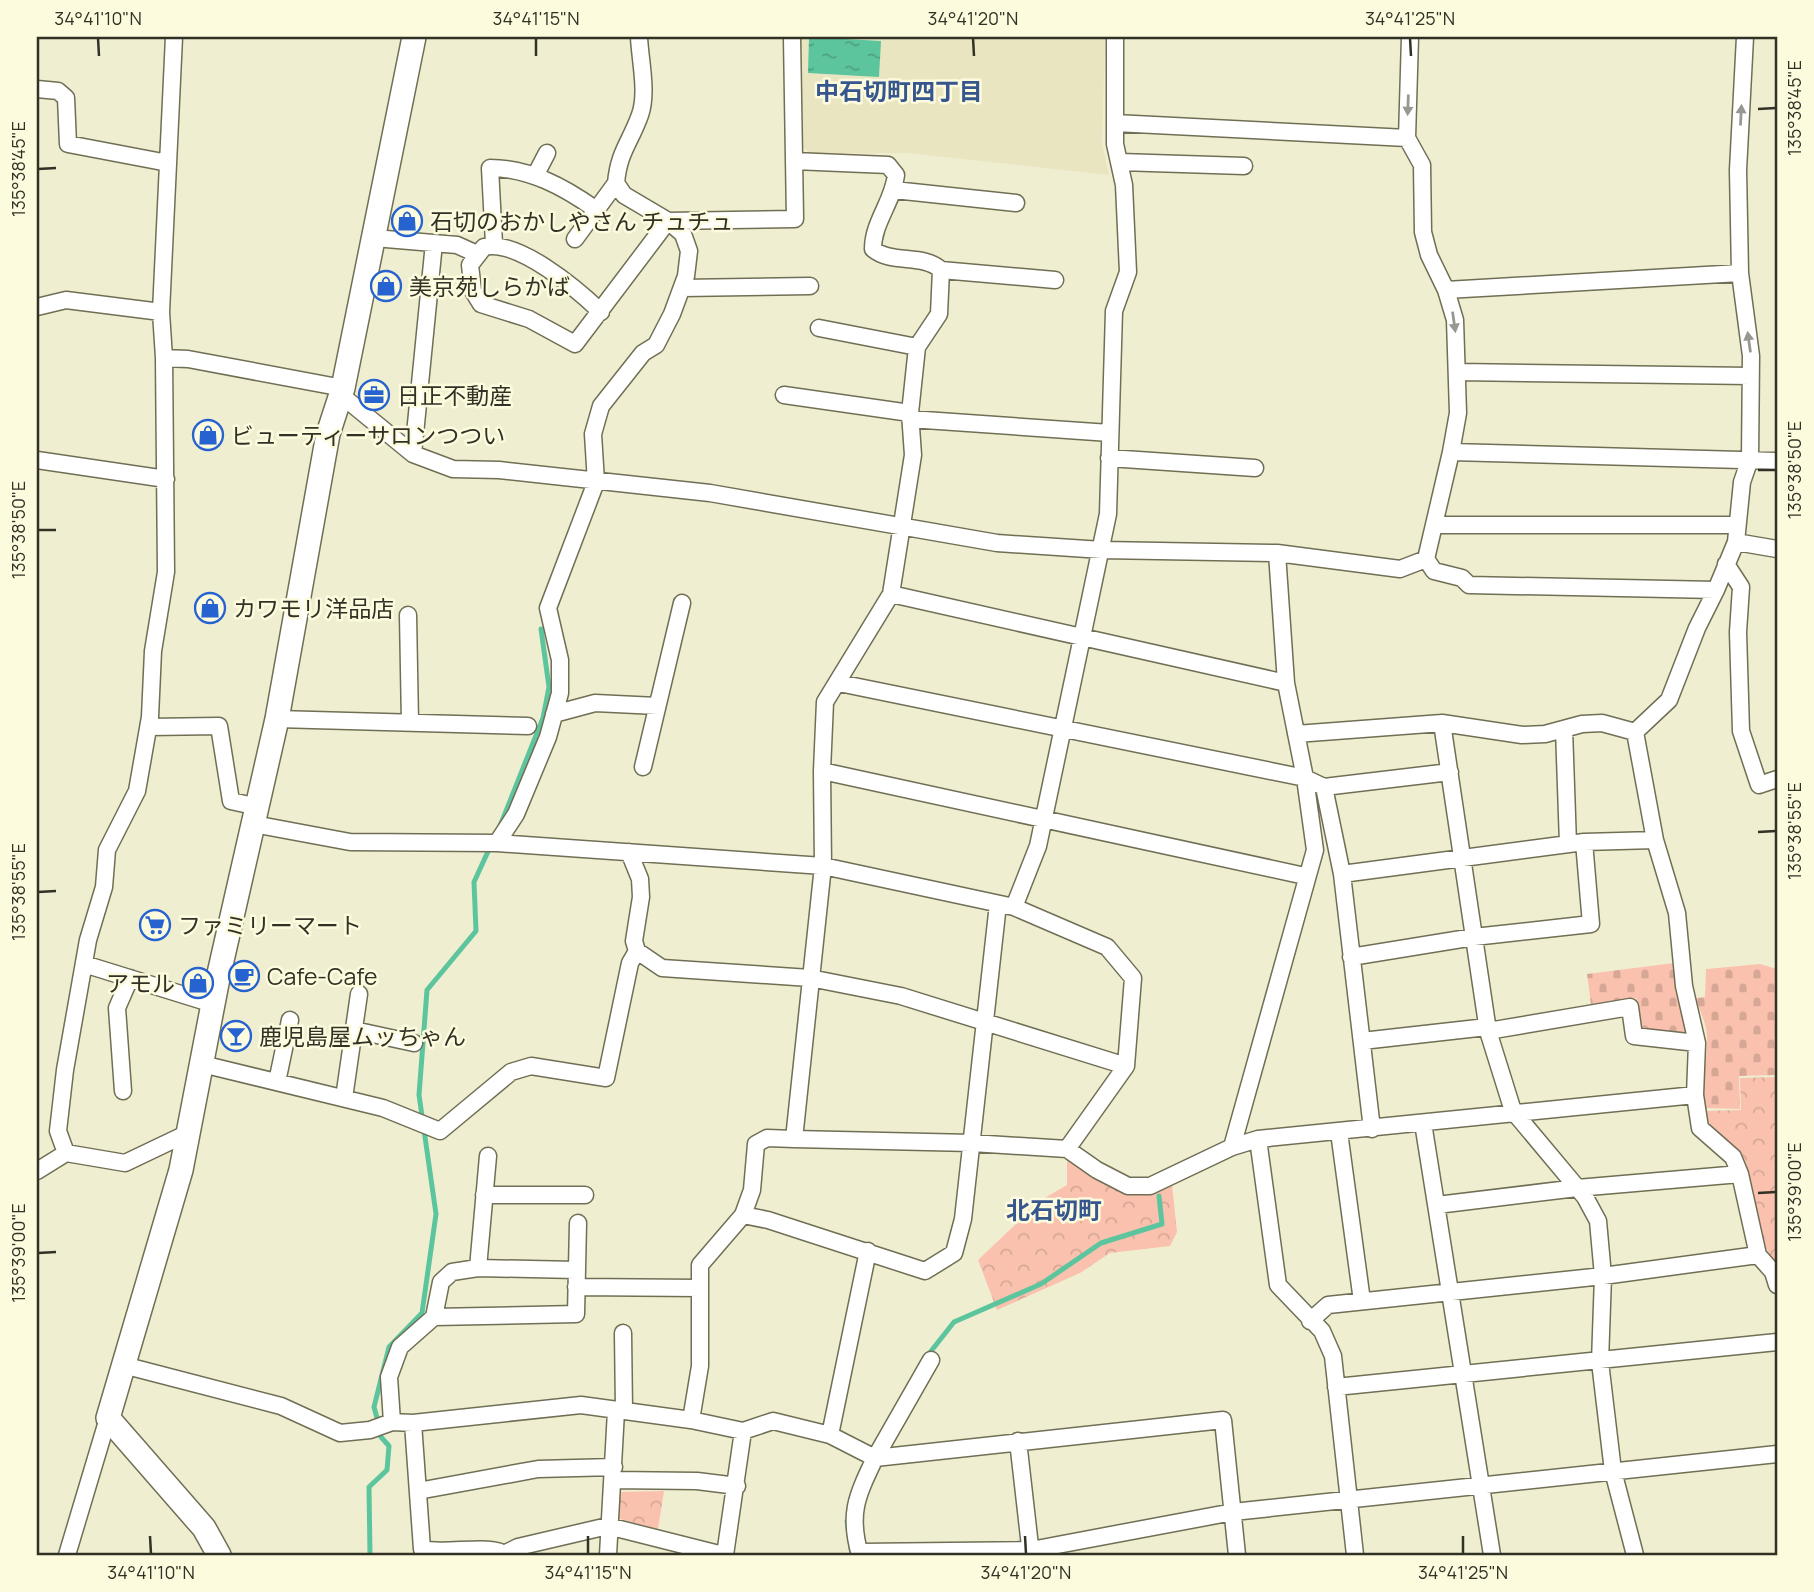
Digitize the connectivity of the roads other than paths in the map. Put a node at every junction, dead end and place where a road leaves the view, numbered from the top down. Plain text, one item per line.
1 (174, 37) edge
2 (414, 37) edge
3 (639, 37) edge
4 (792, 37) edge
5 (1115, 37) edge
6 (1410, 37) edge
7 (1745, 37) edge
8 (37, 89) edge
9 (1115, 123) junction
10 (1407, 138) junction
11 (547, 153) dead end
12 (794, 161) junction
13 (1120, 162) junction
14 (168, 163) junction
15 (1244, 166) dead end
16 (535, 176) junction
17 (616, 183) junction
18 (894, 190) junction
19 (1016, 203) dead end
20 (595, 209) junction
21 (668, 221) junction
22 (374, 238) junction
23 (575, 239) dead end
24 (434, 243) junction
25 (494, 244) junction
26 (477, 254) junction
27 (941, 270) junction
28 (1740, 273) junction
29 (1055, 280) dead end
30 (810, 286) dead end
31 (682, 288) junction
32 (1446, 290) junction
33 (37, 307) edge
34 (161, 312) junction
35 (601, 312) junction
36 (819, 328) dead end
37 (917, 347) junction
38 (164, 358) junction
39 (1458, 372) junction
40 (1751, 376) junction
41 (342, 392) junction
42 (784, 395) dead end
43 (910, 416) junction
44 (1111, 433) junction
45 (1451, 452) junction
46 (413, 454) junction
47 (1110, 458) junction
48 (1750, 459) junction
49 (37, 460) edge
50 (1777, 461) edge
51 (1255, 468) dead end
52 (166, 479) junction
53 (596, 482) junction
54 (902, 524) junction
55 (1434, 525) junction
56 (1735, 525) junction
57 (1736, 542) junction
58 (1777, 549) edge
59 (1102, 550) junction
60 (1277, 552) junction
61 (1426, 559) junction
62 (1726, 564) junction
63 (1716, 590) junction
64 (891, 594) junction
65 (682, 603) dead end
66 (408, 615) dead end
67 (1083, 636) junction
68 (839, 682) junction
69 (1286, 683) junction
70 (657, 706) junction
71 (554, 714) junction
72 (277, 719) junction
73 (410, 723) junction
74 (1443, 723) junction
75 (528, 726) dead end
76 (149, 727) junction
77 (1063, 729) junction
78 (1564, 729) junction
79 (1634, 732) junction
80 (1296, 734) junction
81 (643, 767) dead end
82 (822, 771) junction
83 (1450, 772) junction
84 (1306, 778) junction
85 (1777, 779) edge
86 (1324, 787) junction
87 (256, 815) junction
88 (1044, 817) junction
89 (1655, 840) junction
90 (498, 843) junction
91 (1576, 843) junction
92 (629, 852) junction
93 (1462, 856) junction
94 (823, 866) junction
95 (1342, 874) junction
96 (1306, 876) junction
97 (1006, 906) junction
98 (1474, 937) junction
99 (637, 951) junction
100 (1351, 957) junction
101 (84, 964) junction
102 (130, 978) junction
103 (810, 978) junction
104 (359, 994) dead end
105 (213, 1004) junction
106 (290, 1020) dead end
107 (983, 1021) junction
108 (1487, 1029) junction
109 (354, 1030) junction
110 (1362, 1041) junction
111 (414, 1043) dead end
112 (1697, 1043) junction
113 (202, 1064) junction
114 (1126, 1066) junction
115 (276, 1082) junction
116 (122, 1091) dead end
117 (1695, 1095) junction
118 (344, 1098) junction
119 (1513, 1111) junction
120 (1423, 1123) junction
121 (1372, 1129) junction
122 (1339, 1132) junction
123 (188, 1133) junction
124 (794, 1139) junction
125 (1258, 1139) junction
126 (972, 1143) junction
127 (1232, 1147) junction
128 (1067, 1149) junction
129 (66, 1153) junction
130 (488, 1156) dead end
131 (37, 1171) edge
132 (1740, 1174) junction
133 (1577, 1188) junction
134 (484, 1195) junction
135 (585, 1195) dead end
136 (1437, 1205) junction
137 (743, 1215) junction
138 (578, 1223) dead end
139 (868, 1251) junction
140 (1758, 1255) junction
141 (478, 1268) junction
142 (576, 1270) junction
143 (1603, 1276) junction
144 (1777, 1285) edge
145 (576, 1287) junction
146 (700, 1288) junction
147 (1450, 1292) junction
148 (1362, 1301) junction
149 (434, 1317) junction
150 (1310, 1321) junction
151 (623, 1333) dead end
152 (1777, 1342) edge
153 (931, 1360) dead end
154 (1600, 1362) junction
155 (123, 1365) junction
156 (1463, 1375) junction
157 (1336, 1387) junction
158 (620, 1411) junction
159 (108, 1418) junction
160 (691, 1420) junction
161 (392, 1422) junction
162 (412, 1423) junction
163 (743, 1432) junction
164 (830, 1435) junction
165 (1018, 1441) junction
166 (1777, 1454) edge
167 (876, 1458) junction
168 (1613, 1471) junction
169 (613, 1474) junction
170 (1481, 1485) junction
171 (737, 1486) junction
172 (418, 1491) junction
173 (1348, 1500) junction
174 (1233, 1512) junction
175 (608, 1526) junction
176 (1031, 1553) edge
177 (506, 1554) edge
178 (860, 1554) edge
179 (67, 1555) edge
180 (219, 1555) edge
181 (608, 1555) edge
182 (724, 1555) edge
183 (1237, 1555) edge
184 (1355, 1555) edge
185 (1492, 1555) edge
186 (1635, 1555) edge

1 - 14 street
2 - 22 street
3 - 17 street
4 - 12 street
5 - 9 street
6 -> 10 street
28 -> 7 street
8 - 14 street
9 - 10 street
9 - 13 street
10 - 32 street
11 - 16 street
12 - 18 street
12 - 21 street
13 - 15 street
13 - 44 street
14 - 34 street
16 - 20 street
16 - 25 street
17 - 20 street
17 - 21 street
18 - 19 street
18 - 27 street
20 - 23 street
21 - 31 street
21 - 35 street
22 - 24 street
22 - 41 street
24 - 26 street
24 - 46 street
25 - 26 street
25 - 35 street
26 - 35 street
27 - 29 street
27 - 37 street
28 - 32 street
40 -> 28 street
30 - 31 street
31 - 53 street
32 -> 39 street
33 - 34 street
34 - 38 street
36 - 37 street
37 - 43 street
38 - 41 street
38 - 52 street
39 - 40 street
39 - 45 street
40 - 48 street
41 - 46 street
41 - 72 street
42 - 43 street
43 - 44 street
43 - 54 street
44 - 47 street
45 - 48 street
45 - 55 street
46 - 53 street
47 - 51 street
47 - 59 street
48 - 50 street
48 - 56 street
49 - 52 street
52 - 76 street
53 - 54 street
53 - 71 street
54 - 59 street
54 - 64 street
55 - 56 street
55 - 61 street
56 - 57 street
57 - 58 street
57 - 62 street
59 - 60 street
59 - 67 street
60 - 61 street
60 - 69 street
61 - 63 street
62 - 63 street
62 - 85 street
63 - 79 street
64 - 67 street
64 - 68 street
65 - 70 street
66 - 73 street
67 - 69 street
67 - 77 street
68 - 77 street
68 - 82 street
69 - 80 street
70 - 71 street
70 - 81 street
71 - 90 street
72 - 73 street
72 - 87 street
73 - 75 street
74 - 78 street
74 - 80 street
74 - 83 street
76 - 87 street
76 - 101 street
77 - 84 street
77 - 88 street
78 - 79 street
78 - 91 street
79 - 89 street
80 - 84 street
82 - 88 street
82 - 94 street
83 - 86 street
83 - 93 street
84 - 86 street
84 - 96 street
86 - 95 street
87 - 90 street
87 - 105 street
88 - 96 street
88 - 97 street
89 - 91 street
89 - 112 street
90 - 92 street
91 - 93 street
91 - 98 street
92 - 94 street
92 - 99 street
93 - 95 street
93 - 98 street
94 - 97 street
94 - 103 street
95 - 100 street
96 - 127 street
97 - 107 street
97 - 114 street
98 - 100 street
98 - 108 street
99 - 103 street
99 - 118 street
100 - 110 street
101 - 102 street
101 - 129 street
102 - 105 street
102 - 116 street
103 - 107 street
103 - 124 street
104 - 109 street
105 - 113 street
106 - 115 street
107 - 114 street
107 - 126 street
108 - 110 street
108 - 112 street
108 - 119 street
109 - 111 street
109 - 118 street
110 - 121 street
112 - 117 street
113 - 115 street
113 - 123 street
114 - 128 street
115 - 118 street
117 - 119 street
117 - 132 street
119 - 120 street
119 - 133 street
120 - 121 street
120 - 136 street
121 - 122 street
122 - 125 street
122 - 148 street
123 - 129 street
123 - 155 street
124 - 126 street
124 - 137 street
125 - 127 street
125 - 150 street
126 - 128 street
126 - 139 street
127 - 128 street
129 - 131 street
130 - 134 street
132 - 133 street
132 - 140 street
133 - 136 street
133 - 143 street
134 - 135 street
134 - 141 street
136 - 147 street
137 - 139 street
137 - 146 street
138 - 142 street
139 - 164 street
140 - 143 street
140 - 144 street
141 - 142 street
141 - 149 street
142 - 145 street
143 - 147 street
143 - 154 street
145 - 146 street
145 - 149 street
146 - 160 street
147 - 148 street
147 - 156 street
148 - 150 street
149 - 161 street
150 - 157 street
151 - 158 street
152 - 154 street
153 - 167 street
154 - 156 street
154 - 168 street
155 - 159 street
155 - 161 street
156 - 157 street
156 - 170 street
157 - 173 street
158 - 160 street
158 - 162 street
158 - 169 street
159 - 179 street
159 - 180 street
160 - 163 street
161 - 162 street
162 - 172 street
163 - 164 street
163 - 171 street
164 - 167 street
165 - 167 street
165 - 174 street
165 - 176 street
166 - 168 street
167 - 178 street
168 - 170 street
168 - 186 street
169 - 171 street
169 - 172 street
169 - 175 street
170 - 173 street
170 - 185 street
171 - 182 street
172 - 177 street
173 - 174 street
173 - 184 street
174 - 176 street
174 - 183 street
175 - 177 street
175 - 181 street
175 - 182 street
176 - 178 street

